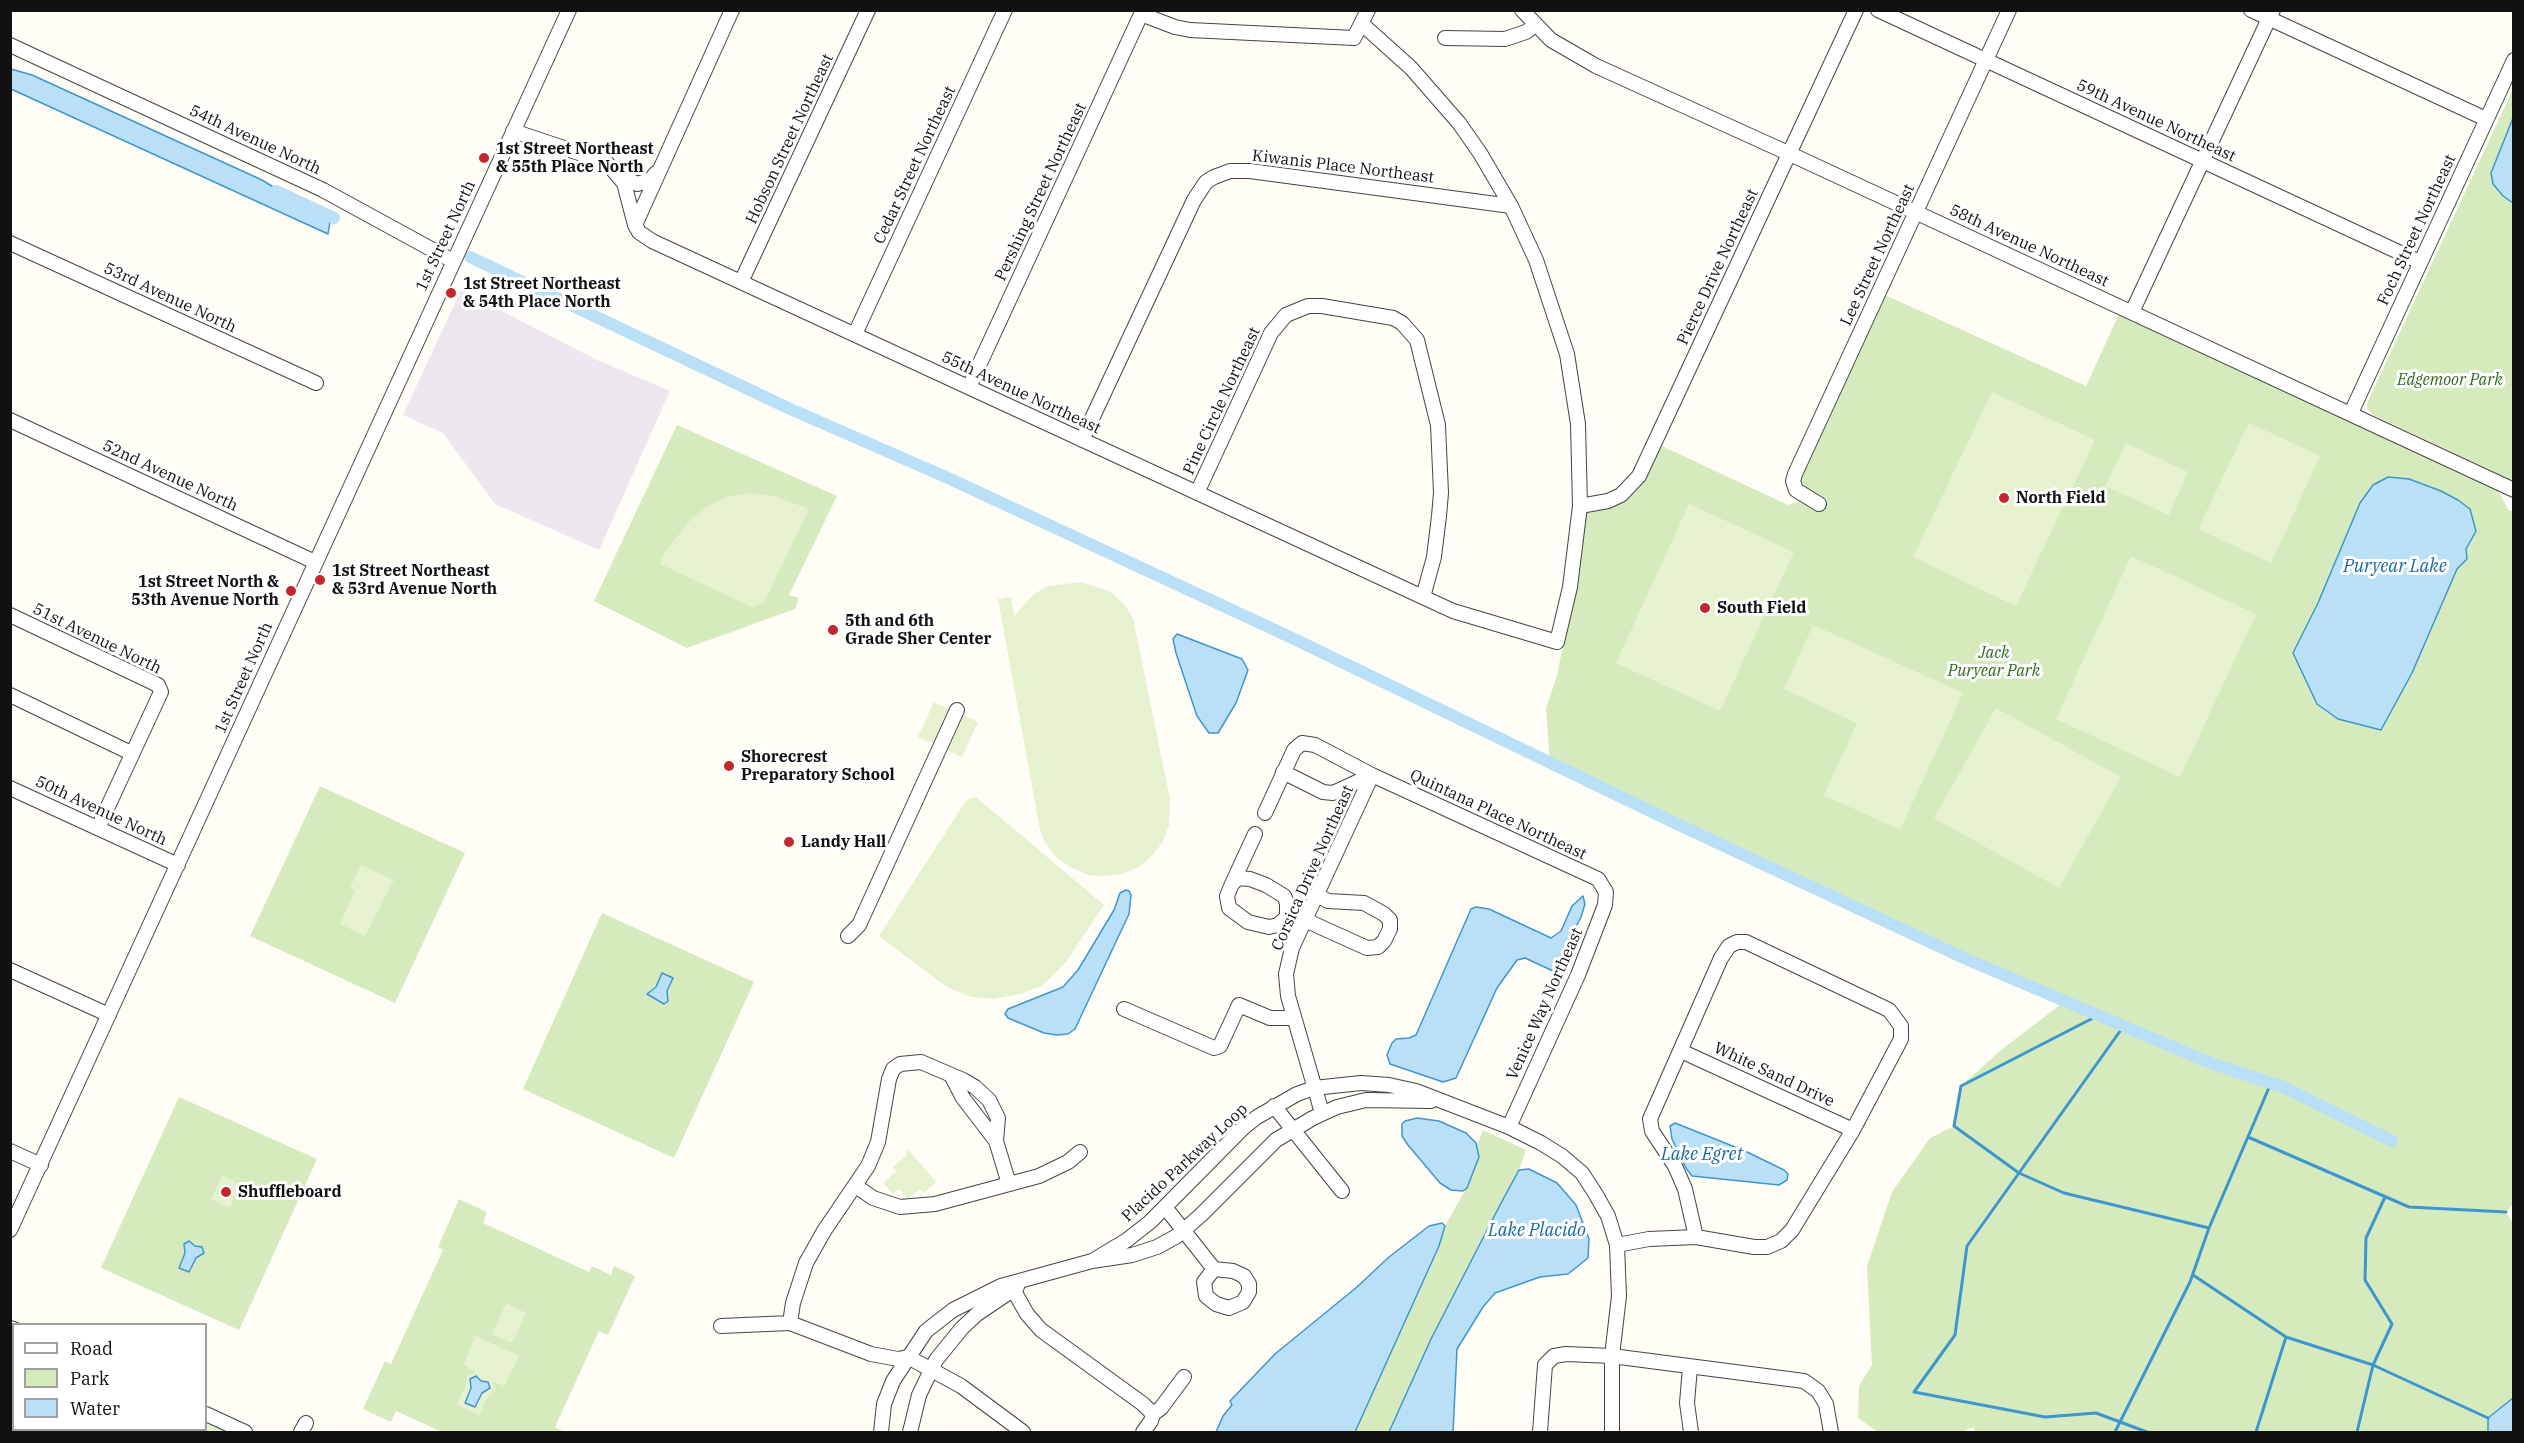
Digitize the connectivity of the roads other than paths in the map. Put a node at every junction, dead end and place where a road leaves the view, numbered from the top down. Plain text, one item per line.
1 (569, 10) edge
2 (732, 10) edge
3 (868, 10) edge
4 (1005, 10) edge
5 (1368, 10) edge
6 (1522, 10) edge
7 (1856, 10) edge
8 (1878, 10) edge
9 (2009, 10) edge
10 (2251, 10) edge
11 (1142, 12) edge
12 (2271, 15) edge
13 (1362, 24) junction
14 (1459, 24) dead end
15 (1535, 25) junction
16 (10, 45) edge
17 (10, 51) edge
18 (39, 58) junction
19 (2514, 60) edge
20 (1986, 61) junction
21 (2486, 118) junction
22 (513, 131) junction
23 (1788, 153) junction
24 (2203, 162) junction
25 (660, 166) junction
26 (618, 174) junction
27 (1511, 206) junction
28 (1917, 212) junction
29 (634, 225) junction
30 (10, 243) edge
31 (453, 261) junction
32 (2420, 262) junction
33 (741, 282) junction
34 (2132, 312) junction
35 (855, 334) junction
36 (316, 383) dead end
37 (969, 387) junction
38 (2351, 413) junction
39 (10, 420) edge
40 (1082, 440) junction
41 (2514, 490) edge
42 (1197, 493) junction
43 (1819, 504) dead end
44 (1580, 506) junction
45 (315, 562) junction
46 (1424, 597) junction
47 (10, 615) edge
48 (10, 695) edge
49 (957, 710) dead end
50 (131, 753) junction
51 (1283, 772) junction
52 (1372, 775) junction
53 (10, 788) edge
54 (1265, 813) dead end
55 (98, 828) junction
56 (1255, 834) dead end
57 (178, 865) junction
58 (1232, 884) junction
59 (1606, 892) joint
60 (1317, 895) junction
61 (1287, 916) junction
62 (1305, 920) junction
63 (848, 936) dead end
64 (10, 970) edge
65 (1124, 1009) dead end
66 (109, 1015) junction
67 (1294, 1018) junction
68 (1681, 1051) junction
69 (951, 1075) junction
70 (1314, 1088) junction
71 (1442, 1102) junction
72 (1274, 1106) junction
73 (1322, 1113) junction
74 (1509, 1127) junction
75 (1292, 1130) junction
76 (1853, 1130) junction
77 (996, 1141) junction
78 (10, 1151) edge
79 (1080, 1152) dead end
80 (41, 1165) junction
81 (1009, 1184) junction
82 (856, 1186) junction
83 (1342, 1191) dead end
84 (1165, 1208) junction
85 (10, 1230) edge
86 (1184, 1231) junction
87 (1696, 1237) junction
88 (1617, 1245) junction
89 (1092, 1261) junction
90 (1214, 1269) dead end
91 (1012, 1286) junction
92 (790, 1323) junction
93 (721, 1326) dead end
94 (1612, 1356) junction
95 (903, 1358) junction
96 (1690, 1367) junction
97 (930, 1370) junction
98 (1184, 1377) dead end
99 (207, 1414) edge
100 (1152, 1414) junction
101 (244, 1432) edge
102 (881, 1432) edge
103 (910, 1432) edge
104 (1023, 1432) edge
105 (1143, 1432) edge
106 (1540, 1432) edge
107 (1612, 1432) edge
108 (1691, 1432) edge
109 (1831, 1432) edge

1 - 22 street, 1st Street North
2 - 25 street
3 - 33 street, Hobson Street Northeast
4 - 35 street, Cedar Street Northeast
5 - 13 street
6 - 15 street, 58th Avenue Northeast
7 - 23 street, Pierce Drive Northeast
8 - 20 street, 59th Avenue Northeast
9 - 20 street, Lee Street Northeast
10 - 12 street
11 - 13 street
11 - 37 street, Pershing Street Northeast
12 - 21 street
12 - 24 street
13 - 27 street
14 - 15 street
15 - 23 street, 58th Avenue Northeast
16 - 18 street, 54th Avenue North
17 - 18 street, 54th Avenue North
18 - 31 street, 54th Avenue North
19 - 21 street, Foch Street Northeast
20 - 24 street, 59th Avenue Northeast
20 - 28 street, Lee Street Northeast
21 - 32 street, Foch Street Northeast
22 - 26 street
22 - 31 street, 1st Street North
23 - 28 street, 58th Avenue Northeast
23 - 44 street, Pierce Drive Northeast
24 - 32 street, 59th Avenue Northeast
24 - 34 street
25 - 26 street
25 - 29 street
26 - 29 street
27 - 40 street, Kiwanis Place Northeast
27 - 44 street
28 - 34 street, 58th Avenue Northeast
28 - 43 street, Lee Street Northeast
29 - 33 street, 55th Avenue Northeast
30 - 36 street, 53rd Avenue North
31 - 45 street, 1st Street North
32 - 38 street, Foch Street Northeast
33 - 35 street, 55th Avenue Northeast
34 - 38 street, 58th Avenue Northeast
35 - 37 street, 55th Avenue Northeast
37 - 40 street, 55th Avenue Northeast
38 - 41 street, 58th Avenue Northeast
39 - 45 street, 52nd Avenue North
40 - 42 street, 55th Avenue Northeast
42 - 46 street, 55th Avenue Northeast
42 - 46 street, Pine Circle Northeast
44 - 46 street, 55th Avenue Northeast
45 - 57 street, 1st Street North
47 - 50 street, 51st Avenue North
48 - 50 street
49 - 63 street
50 - 55 street, 51st Avenue North
51 - 52 street
51 - 52 street, Quintana Place Northeast
51 - 54 street
52 - 59 street, Quintana Place Northeast
52 - 60 street, Corsica Drive Northeast
53 - 55 street, 50th Avenue North
55 - 57 street, 50th Avenue North
56 - 58 street
57 - 66 street, 1st Street North
58 - 61 street
58 - 61 street
59 - 74 street, Venice Way Northeast
60 - 62 street, Corsica Drive Northeast
60 - 62 street
61 - 62 street
62 - 67 street, Corsica Drive Northeast
64 - 66 street
65 - 67 street
66 - 80 street, 1st Street North
67 - 70 street, Corsica Drive Northeast
68 - 76 street, White Sand Drive
68 - 76 street
68 - 87 street
69 - 77 street
69 - 77 street
69 - 82 street
70 - 71 street, Placido Parkway Loop
70 - 72 street, Placido Parkway Loop
70 - 73 street, Corsica Drive Northeast
71 - 73 street, Placido Parkway Loop
71 - 74 street, Placido Parkway Loop
72 - 75 street
72 - 84 street, Placido Parkway Loop
73 - 75 street, Placido Parkway Loop
74 - 88 street, Placido Parkway Loop
75 - 83 street
75 - 86 street, Placido Parkway Loop
76 - 87 street
77 - 81 street
78 - 80 street
79 - 81 street
80 - 85 street, 1st Street North
81 - 82 street
82 - 92 street
84 - 86 street
84 - 89 street, Placido Parkway Loop
86 - 89 street, Placido Parkway Loop
86 - 90 street
87 - 88 street
88 - 94 street, Placido Parkway Loop
89 - 91 street, Placido Parkway Loop
91 - 95 street, Placido Parkway Loop
91 - 97 street, Placido Parkway Loop
91 - 100 street
92 - 93 street
92 - 95 street
94 - 96 street
94 - 106 street
94 - 107 street, Placido Parkway Loop
95 - 97 street
95 - 102 street, Placido Parkway Loop
96 - 108 street
96 - 109 street
97 - 103 street, Placido Parkway Loop
97 - 104 street
98 - 100 street
99 - 101 street
100 - 105 street

